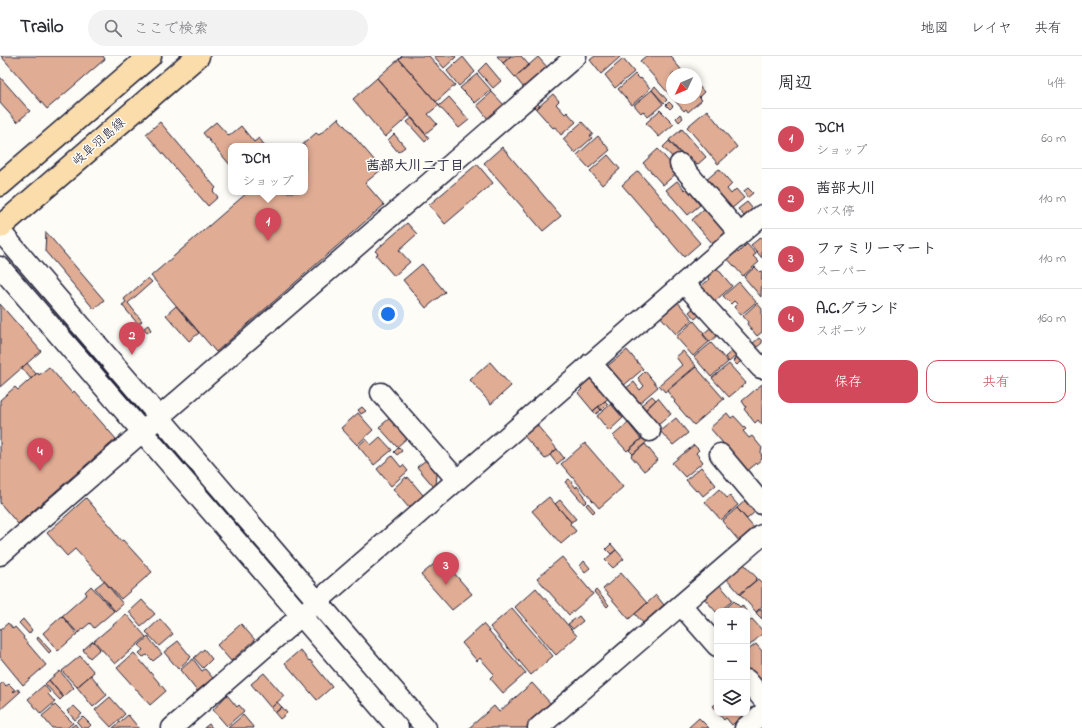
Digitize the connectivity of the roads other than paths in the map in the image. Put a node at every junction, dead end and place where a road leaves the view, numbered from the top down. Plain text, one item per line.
1 (150, 56) edge
2 (198, 56) edge
3 (576, 56) edge
4 (680, 164) dead end
5 (0, 185) edge
6 (760, 221) edge
7 (0, 227) edge
8 (0, 231) edge
9 (740, 234) junction
10 (0, 267) edge
11 (684, 283) junction
12 (591, 363) junction
13 (761, 368) dead end
14 (381, 393) dead end
15 (160, 418) junction
16 (650, 431) dead end
17 (142, 432) junction
18 (720, 454) dead end
19 (457, 480) junction
20 (762, 504) edge
21 (760, 540) edge
22 (0, 555) edge
23 (316, 602) junction
24 (681, 605) junction
25 (301, 615) junction
26 (715, 644) edge
27 (750, 684) edge
28 (762, 698) edge
29 (762, 714) edge
30 (172, 728) edge
31 (398, 728) edge
32 (426, 728) edge
33 (538, 728) edge
34 (745, 728) edge

1 - 5 main road
2 - 7 main road, 岐阜羽島線
3 - 15 street
4 - 9 street
6 - 9 street
8 - 15 street
9 - 11 street
10 - 17 street
11 - 12 street
11 - 13 street
12 - 16 street
12 - 19 street
14 - 19 street
15 - 17 street
15 - 23 street
17 - 22 street
17 - 25 street
18 - 20 street
19 - 23 street
21 - 24 street
23 - 25 street
23 - 32 street
24 - 26 street
24 - 33 street
25 - 30 street
25 - 31 street
27 - 28 street
29 - 34 street

